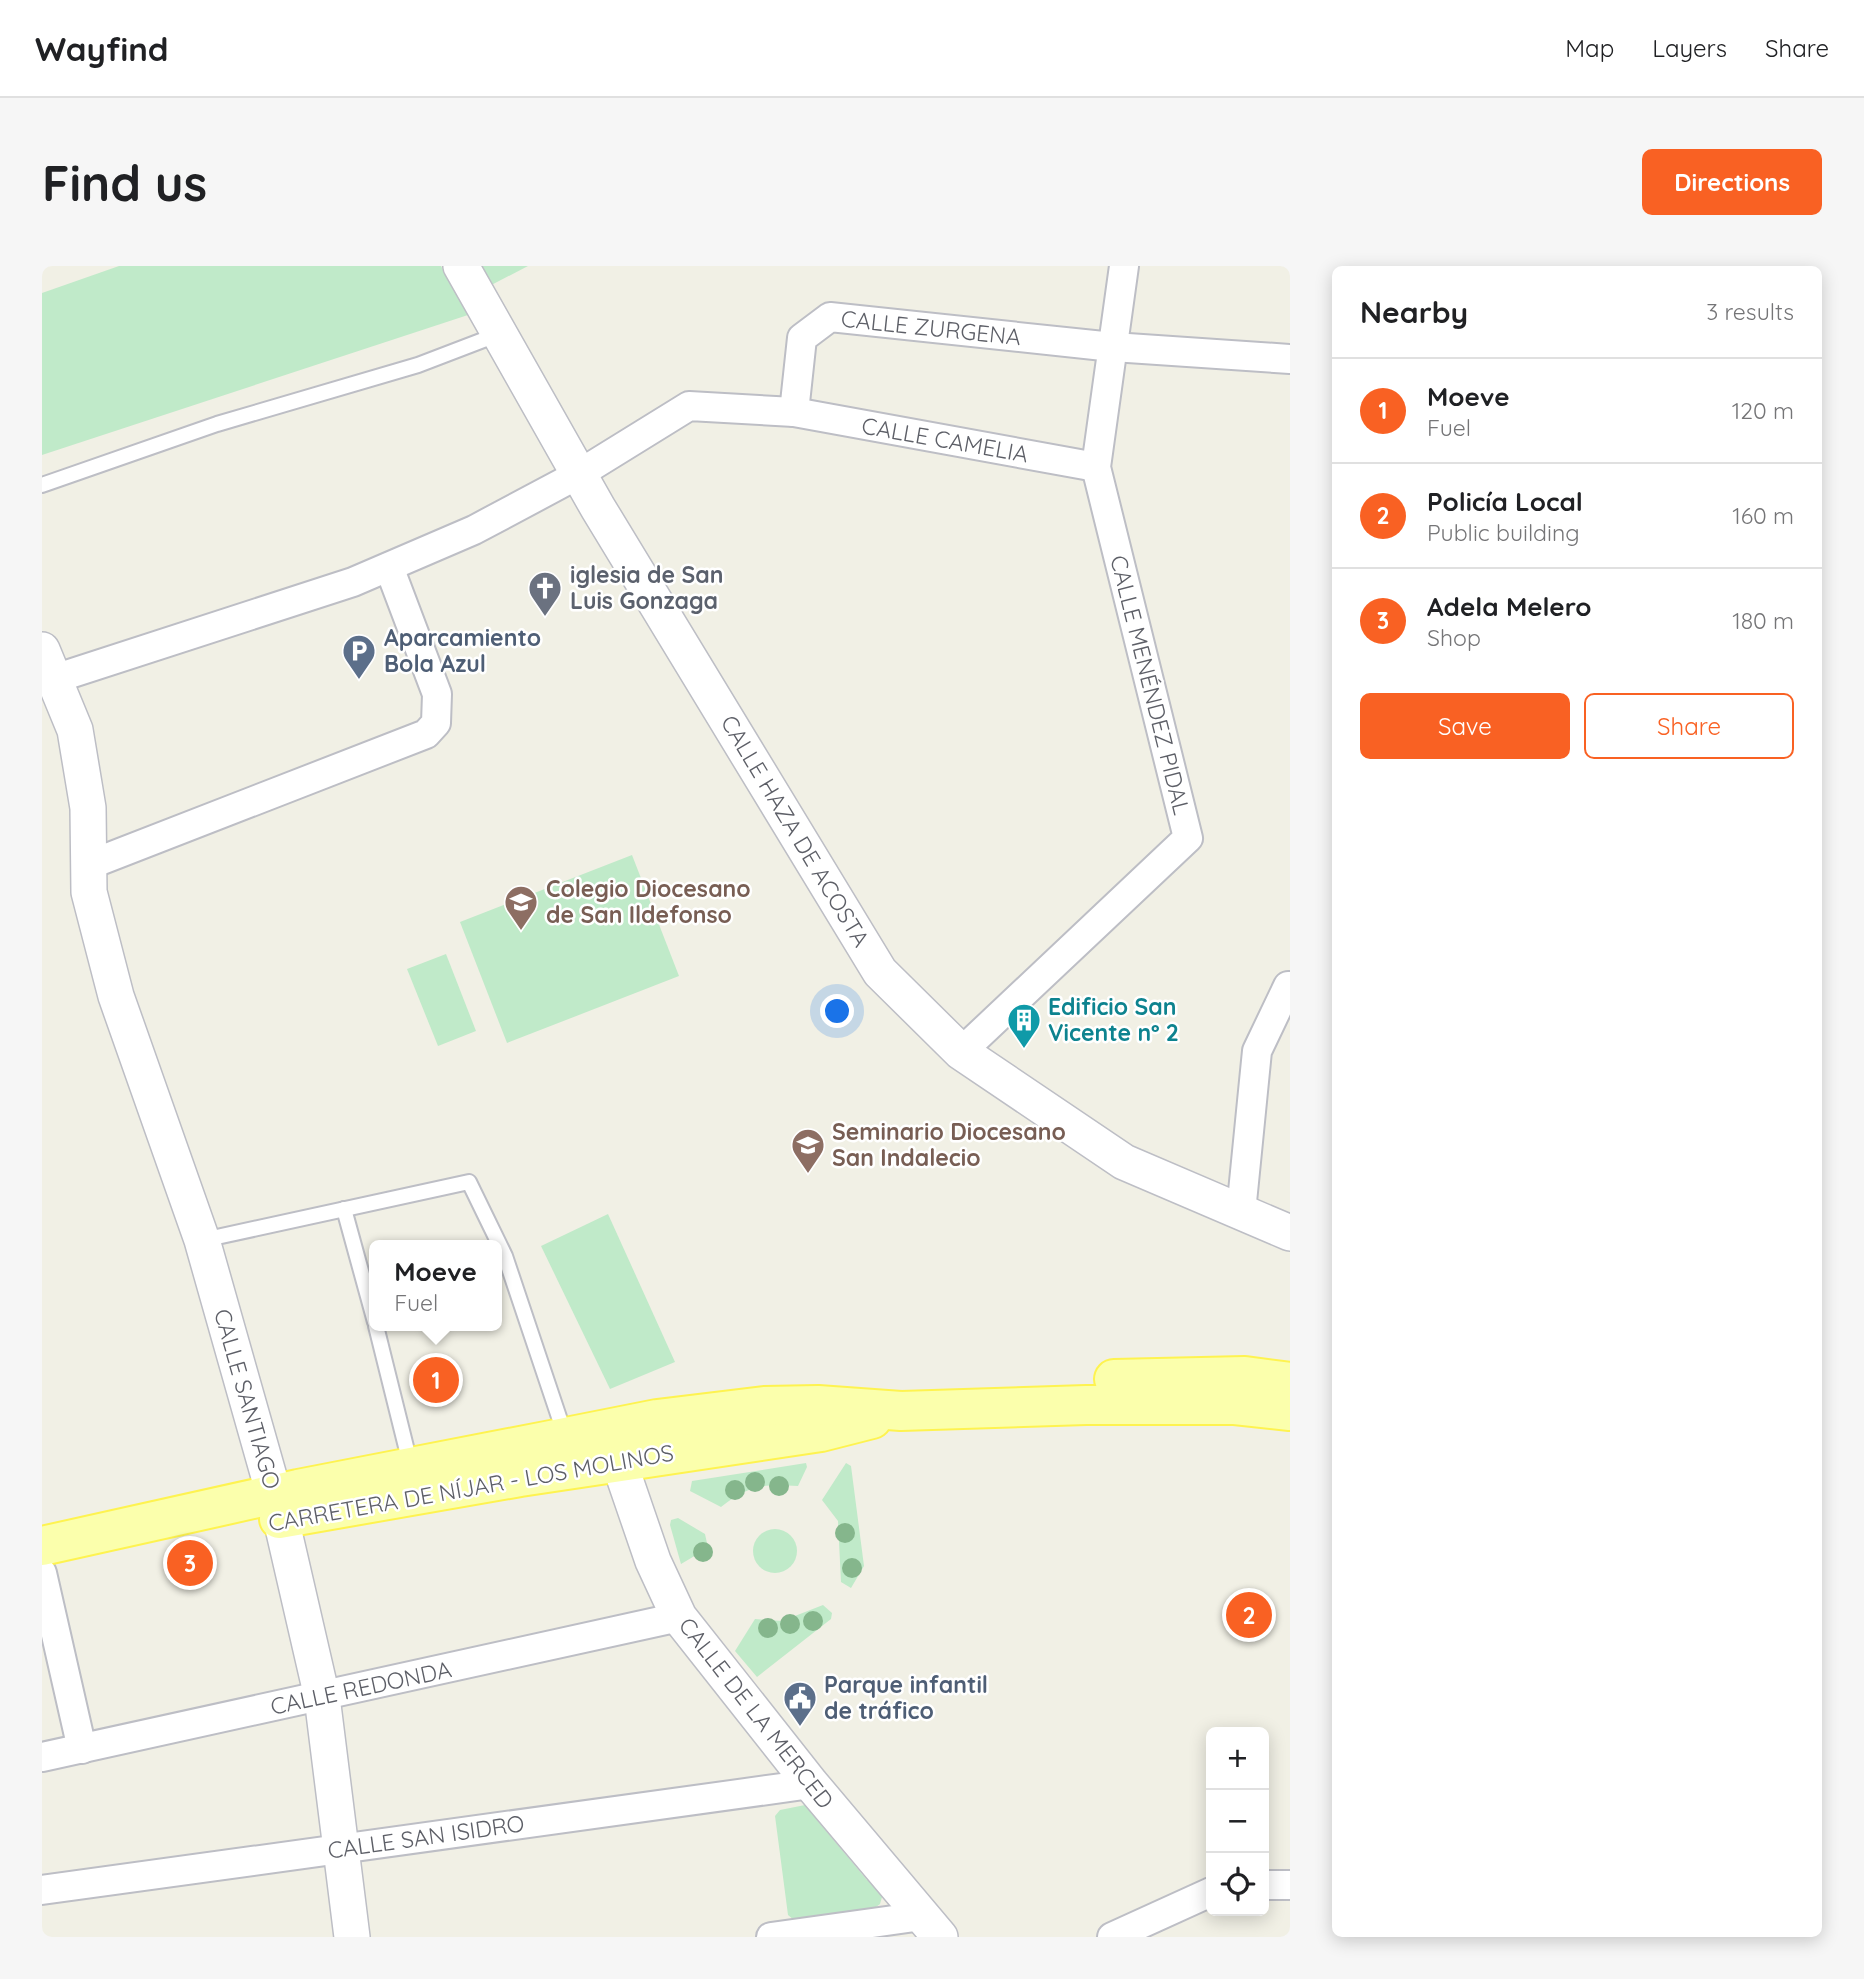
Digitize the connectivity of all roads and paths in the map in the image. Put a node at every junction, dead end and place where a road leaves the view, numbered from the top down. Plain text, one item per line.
1 (461, 266) edge
2 (1124, 266) edge
3 (500, 334) junction
4 (1113, 347) junction
5 (1290, 359) edge
6 (794, 412) junction
7 (1097, 467) junction
8 (579, 474) junction
9 (42, 485) edge
10 (389, 567) junction
11 (48, 664) edge
12 (89, 865) junction
13 (1288, 986) dead end
14 (961, 1052) junction
15 (344, 1209) junction
16 (1241, 1212) junction
17 (1290, 1233) edge
18 (202, 1240) junction
19 (494, 1240) edge
20 (502, 1259) edge
21 (369, 1277) edge
22 (377, 1331) edge
23 (1290, 1381) edge
24 (1290, 1411) edge
25 (820, 1419) junction
26 (1290, 1435) edge
27 (558, 1438) junction
28 (619, 1462) junction
29 (411, 1467) junction
30 (278, 1507) junction
31 (344, 1508) junction
32 (42, 1546) edge
33 (42, 1572) edge
34 (679, 1617) junction
35 (322, 1697) junction
36 (82, 1749) junction
37 (42, 1757) edge
38 (811, 1784) junction
39 (340, 1848) junction
40 (1269, 1885) edge
41 (1290, 1885) edge
42 (42, 1890) edge
43 (1206, 1894) edge
44 (931, 1926) edge
45 (352, 1937) edge
46 (771, 1937) edge
47 (1112, 1937) edge

1 - 3 street, CALLE HAZA DE ACOSTA
2 - 4 street, CALLE MENÉNDEZ PIDAL
3 - 8 street, CALLE HAZA DE ACOSTA
3 - 9 lane
4 - 5 street, CALLE ZURGENA
4 - 6 street, CALLE ZURGENA
4 - 7 street, CALLE MENÉNDEZ PIDAL
6 - 7 street, CALLE CAMELIA
6 - 8 street
7 - 14 street, CALLE MENÉNDEZ PIDAL
8 - 10 street
8 - 14 street, CALLE HAZA DE ACOSTA
10 - 11 street
10 - 12 street
11 - 12 street, CALLE SANTIAGO
12 - 18 street, CALLE SANTIAGO
13 - 16 street
14 - 16 street, CALLE HAZA DE ACOSTA
15 - 18 lane
15 - 19 lane
15 - 21 lane
16 - 17 street, CALLE HAZA DE ACOSTA
18 - 30 street, CALLE SANTIAGO
20 - 27 lane
22 - 29 lane
23 - 25 main road
24 - 25 main road, CARRETERA DE NÍJAR - LOS MOLINOS
25 - 26 main road
25 - 27 main road, CARRETERA DE NÍJAR - LOS MOLINOS
25 - 28 main road, CARRETERA DE NÍJAR - LOS MOLINOS
27 - 29 main road, CARRETERA DE NÍJAR - LOS MOLINOS
27 - 31 lane
28 - 31 main road, CARRETERA DE NÍJAR - LOS MOLINOS
28 - 34 street, CALLE DE LA MERCED
29 - 30 main road, CARRETERA DE NÍJAR - LOS MOLINOS
30 - 31 main road, CARRETERA DE NÍJAR - LOS MOLINOS
30 - 32 main road, CARRETERA DE NÍJAR - LOS MOLINOS
30 - 33 main road, CARRETERA DE NÍJAR - LOS MOLINOS
30 - 35 street, CALLE SANTIAGO
33 - 36 street
34 - 35 street, CALLE REDONDA
34 - 38 street, CALLE DE LA MERCED
35 - 36 street, CALLE REDONDA
35 - 39 street, CALLE SANTIAGO
36 - 37 street, CALLE REDONDA
38 - 39 street, CALLE SAN ISIDRO
38 - 44 street, CALLE DE LA MERCED
39 - 42 street, CALLE SAN ISIDRO
39 - 45 street, CALLE SANTIAGO
40 - 41 street
43 - 47 street
44 - 46 street

